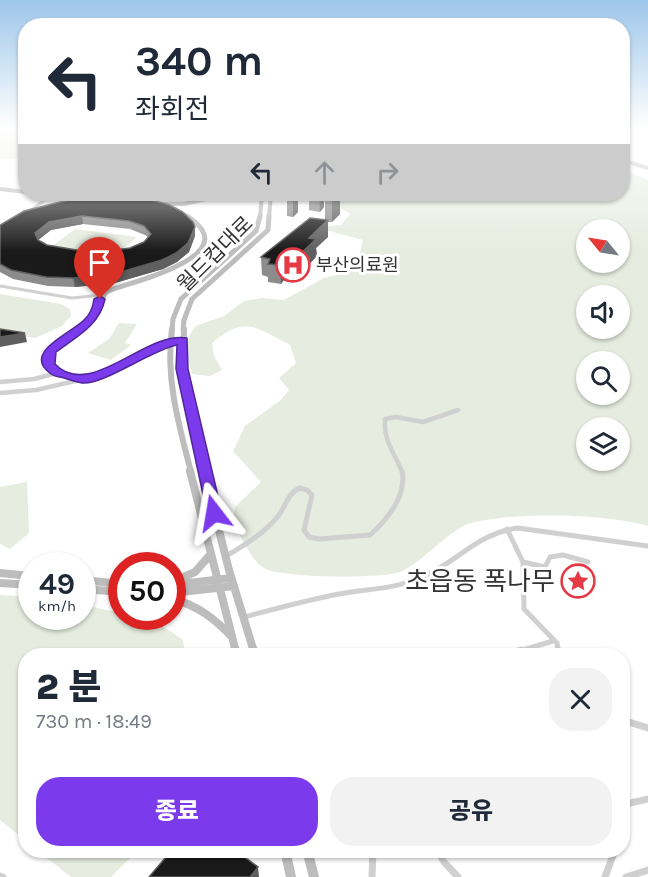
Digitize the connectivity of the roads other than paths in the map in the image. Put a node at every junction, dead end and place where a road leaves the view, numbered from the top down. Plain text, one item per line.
1 (0, 189) edge
2 (18, 191) edge
3 (43, 201) edge
4 (197, 201) edge
5 (262, 201) edge
6 (270, 201) edge
7 (24, 215) edge
8 (0, 286) edge
9 (102, 295) junction
10 (183, 340) junction
11 (171, 342) junction
12 (57, 373) junction
13 (84, 380) junction
14 (0, 382) edge
15 (0, 393) edge
16 (458, 410) dead end
17 (507, 529) junction
18 (648, 546) edge
19 (210, 555) junction
20 (225, 556) junction
21 (523, 562) junction
22 (588, 562) dead end
23 (0, 573) edge
24 (18, 575) edge
25 (186, 577) edge
26 (233, 582) junction
27 (0, 583) edge
28 (18, 584) edge
29 (186, 584) edge
30 (218, 584) junction
31 (186, 590) edge
32 (186, 603) edge
33 (244, 617) junction
34 (232, 638) junction
35 (553, 641) junction
36 (235, 648) edge
37 (253, 648) edge
38 (529, 648) edge
39 (558, 648) edge
40 (630, 722) edge
41 (648, 728) edge
42 (648, 799) edge
43 (630, 803) edge
44 (287, 858) edge
45 (310, 858) edge
46 (373, 858) edge
47 (442, 858) edge
48 (612, 858) edge
49 (648, 870) edge
50 (291, 877) edge
51 (314, 877) edge
52 (372, 877) edge
53 (458, 877) edge
54 (605, 877) edge
55 (626, 877) edge

1 - 2 main road
3 - 7 street
4 - 9 main road
5 - 11 main road, 월드컵대로
6 - 10 main road, 월드컵대로
8 - 9 street
9 - 12 main road
10 - 11 main road
10 - 20 main road, 월드컵대로
11 - 13 main road
11 - 19 main road, 월드컵대로
12 - 13 main road
12 - 14 street
13 - 15 street
16 - 20 street
17 - 18 street
17 - 21 street
17 - 33 street
19 - 25 main road
19 - 30 main road, 월드컵대로
20 - 26 main road, 월드컵대로
21 - 22 street
21 - 35 street
23 - 24 main road
26 - 30 main road
26 - 33 main road, 월드컵대로
27 - 28 main road
29 - 30 main road
30 - 31 main road
30 - 34 main road, 월드컵대로
32 - 34 main road
33 - 37 main road, 월드컵대로
34 - 36 main road, 월드컵대로
35 - 38 street
35 - 39 street
40 - 41 street
42 - 43 street
44 - 50 main road
45 - 51 main road
46 - 52 street
47 - 53 street
48 - 54 street
49 - 55 street

